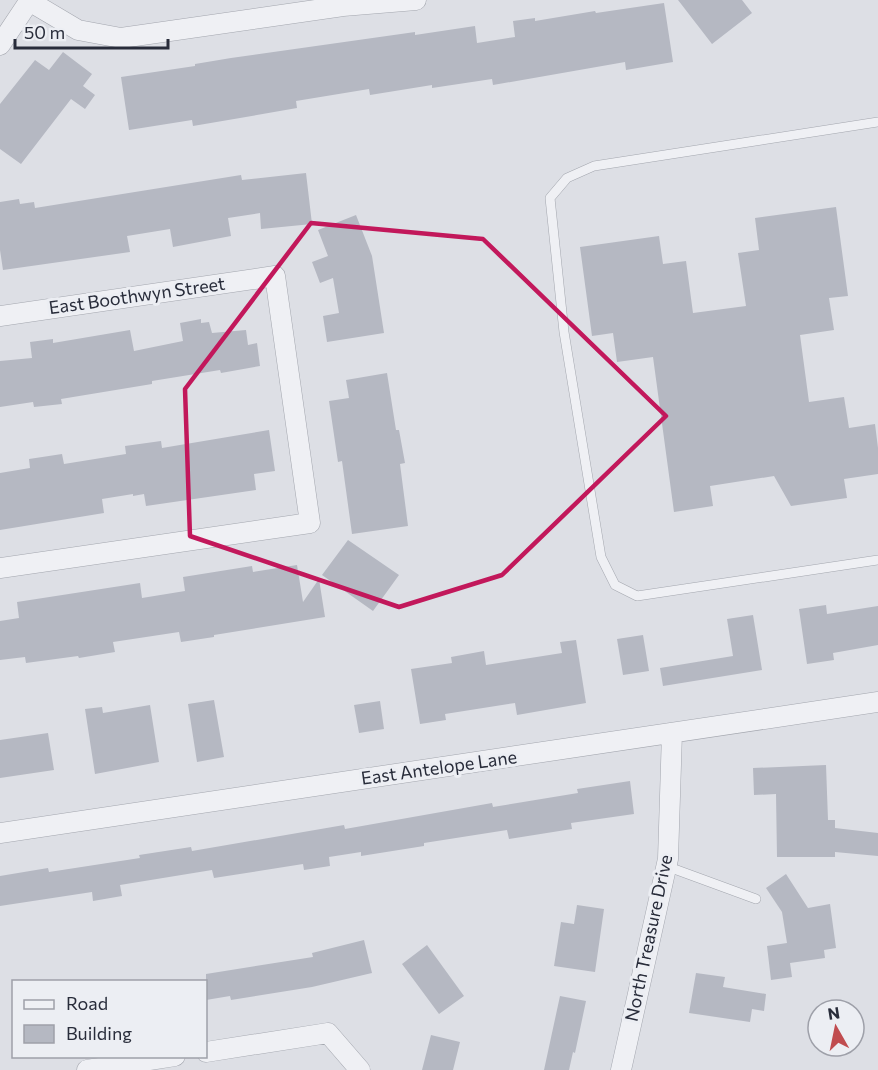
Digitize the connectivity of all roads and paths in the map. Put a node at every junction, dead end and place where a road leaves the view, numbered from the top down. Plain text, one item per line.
1 (416, 0) edge
2 (29, 1) edge
3 (0, 45) edge
4 (878, 122) edge
5 (0, 316) edge
6 (878, 560) edge
7 (0, 568) edge
8 (878, 702) edge
9 (672, 733) junction
10 (0, 833) edge
11 (666, 866) junction
12 (756, 899) dead end
13 (207, 1052) edge
14 (162, 1058) edge
15 (87, 1070) edge
16 (360, 1070) edge
17 (621, 1070) edge

1 - 2 street
2 - 3 street
4 - 6 lane
5 - 7 street, East Boothwyn Street
8 - 9 street, East Antelope Lane
9 - 10 street, East Antelope Lane
9 - 11 street, North Treasure Drive
11 - 12 lane
11 - 17 street, North Treasure Drive
13 - 16 street
14 - 15 street

